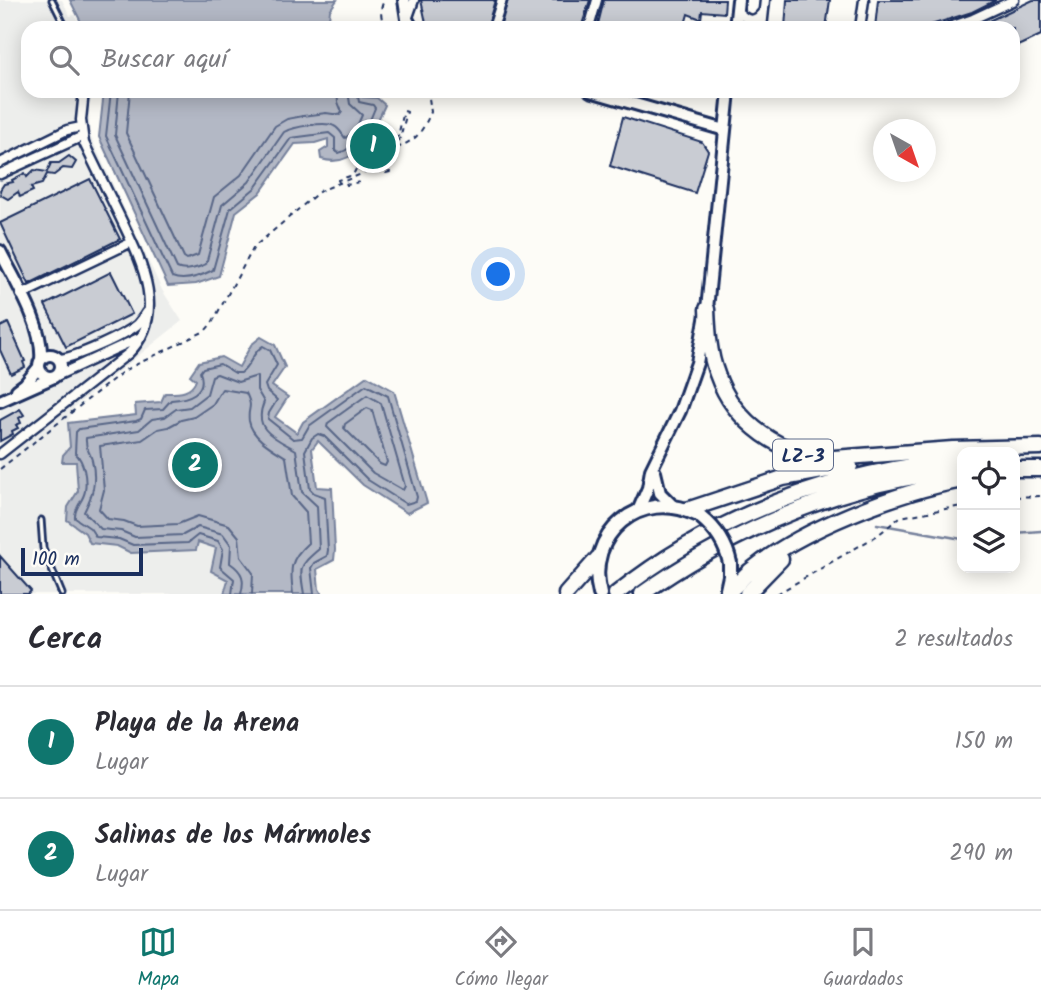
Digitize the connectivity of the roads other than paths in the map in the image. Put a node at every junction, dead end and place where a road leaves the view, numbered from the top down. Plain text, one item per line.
1 (52, 0) edge
2 (404, 0) edge
3 (414, 0) edge
4 (502, 0) edge
5 (597, 0) edge
6 (765, 0) edge
7 (864, 0) edge
8 (1014, 0) edge
9 (738, 6) edge
10 (763, 12) junction
11 (62, 21) edge
12 (409, 21) edge
13 (409, 21) edge
14 (495, 21) edge
15 (591, 21) edge
16 (762, 21) edge
17 (861, 21) edge
18 (967, 21) edge
19 (83, 98) edge
20 (614, 98) edge
21 (728, 98) edge
22 (81, 127) junction
23 (725, 130) junction
24 (83, 136) junction
25 (0, 163) edge
26 (0, 174) edge
27 (132, 242) junction
28 (0, 251) edge
29 (21, 295) junction
30 (149, 309) junction
31 (707, 309) junction
32 (34, 321) junction
33 (142, 336) junction
34 (59, 358) junction
35 (40, 363) junction
36 (54, 377) junction
37 (0, 401) edge
38 (1041, 447) edge
39 (1020, 448) edge
40 (957, 449) edge
41 (957, 453) edge
42 (0, 454) edge
43 (1020, 458) edge
44 (656, 459) junction
45 (957, 460) edge
46 (1040, 464) edge
47 (1020, 470) edge
48 (957, 471) edge
49 (957, 481) edge
50 (680, 508) junction
51 (638, 511) junction
52 (41, 520) dead end
53 (812, 534) junction
54 (598, 558) junction
55 (599, 589) edge
56 (62, 594) edge
57 (566, 594) edge
58 (616, 594) edge
59 (642, 594) edge
60 (727, 594) edge
61 (747, 594) edge

1 - 11 lane
2 - 12 main road
3 - 13 street
4 - 14 street
5 - 15 street
6 - 10 street
7 - 17 street
8 - 18 street
9 - 10 street
10 - 16 street
19 - 22 street
20 - 23 main road
21 - 23 main road
22 - 24 street
22 - 25 street
23 - 31 main road
24 - 26 street
24 - 27 street
27 - 29 street
27 - 30 street
28 - 29 main road
29 - 32 main road
30 - 33 street
30 - 34 street
31 - 40 highway, LZ-3
31 - 44 main road
32 - 34 main road
32 - 35 main road
33 - 36 street
33 - 42 street
34 - 35 main road
34 - 36 main road
35 - 36 main road
35 - 37 main road
36 - 37 main road
38 - 39 highway
41 - 50 highway, LZ-3
43 - 46 highway
44 - 50 main road
44 - 51 main road
45 - 58 highway, LZ-3
46 - 47 highway
48 - 59 highway, LZ-3
49 - 53 highway
50 - 51 main road
50 - 60 main road, bridge
51 - 54 main road
52 - 56 lane
53 - 60 highway
53 - 61 highway
54 - 55 main road
54 - 57 highway

